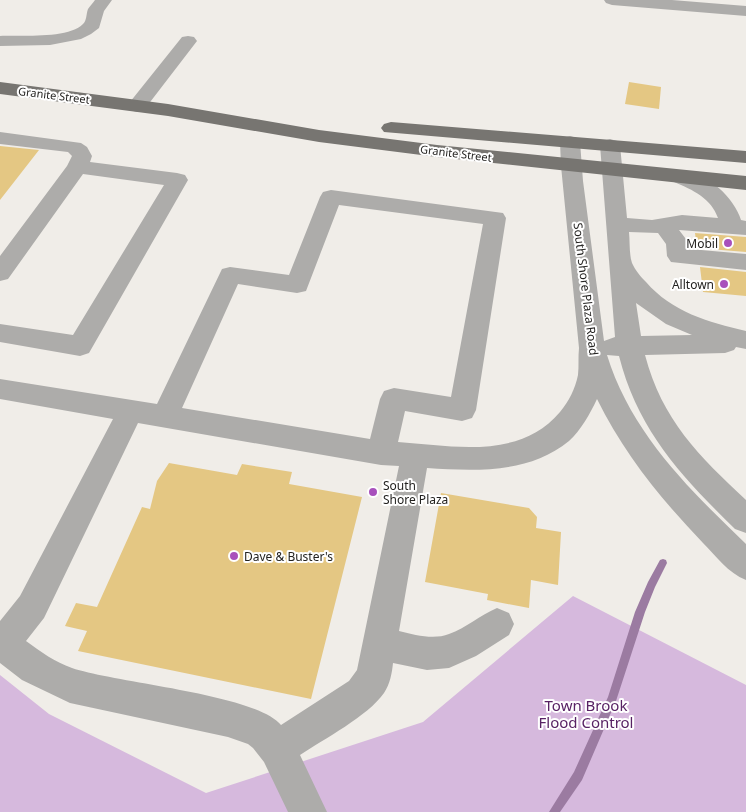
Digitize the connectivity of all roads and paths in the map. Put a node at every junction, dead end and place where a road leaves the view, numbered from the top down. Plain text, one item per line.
1 (104, 0) edge
2 (612, 0) edge
3 (746, 11) edge
4 (0, 41) edge
5 (188, 41) dead end
6 (0, 88) edge
7 (137, 106) junction
8 (168, 110) junction
9 (0, 138) edge
10 (570, 142) junction
11 (610, 145) junction
12 (746, 157) edge
13 (571, 166) junction
14 (77, 167) junction
15 (612, 170) junction
16 (682, 177) junction
17 (746, 183) edge
18 (617, 224) junction
19 (664, 225) junction
20 (738, 228) edge
21 (746, 262) edge
22 (620, 263) junction
23 (0, 273) edge
24 (0, 333) edge
25 (746, 341) edge
26 (631, 347) junction
27 (592, 348) junction
28 (0, 389) edge
29 (131, 410) junction
30 (165, 416) junction
31 (381, 453) junction
32 (415, 455) junction
33 (746, 520) edge
34 (746, 565) edge
35 (497, 624) dead end
36 (2, 643) edge
37 (380, 643) junction
38 (277, 749) junction
39 (308, 812) edge

1 - 4 street
2 - 3 street
5 - 7 street
6 - 7 main road, Granite Street
7 - 8 main road, Granite Street
8 - 10 main road, Granite Street
8 - 13 main road, Granite Street
9 - 14 street
10 - 11 main road, Granite Street
10 - 13 street, South Shore Plaza Road
11 - 12 main road, Granite Street
11 - 15 street
13 - 15 main road, Granite Street
13 - 27 street, South Shore Plaza Road
14 - 23 street
14 - 24 street
15 - 16 main road, Granite Street
15 - 18 street
16 - 17 main road, Granite Street
16 - 20 street
18 - 19 street
18 - 22 street
19 - 20 street
19 - 21 street
22 - 25 street
22 - 26 street
25 - 26 street
26 - 27 street
26 - 33 street
27 - 32 street
27 - 34 street, South Shore Plaza Road
28 - 29 street
29 - 30 street
29 - 36 street
30 - 31 street
30 - 31 street
31 - 32 street
32 - 37 street
35 - 37 street
36 - 38 street
37 - 38 street
38 - 39 street

